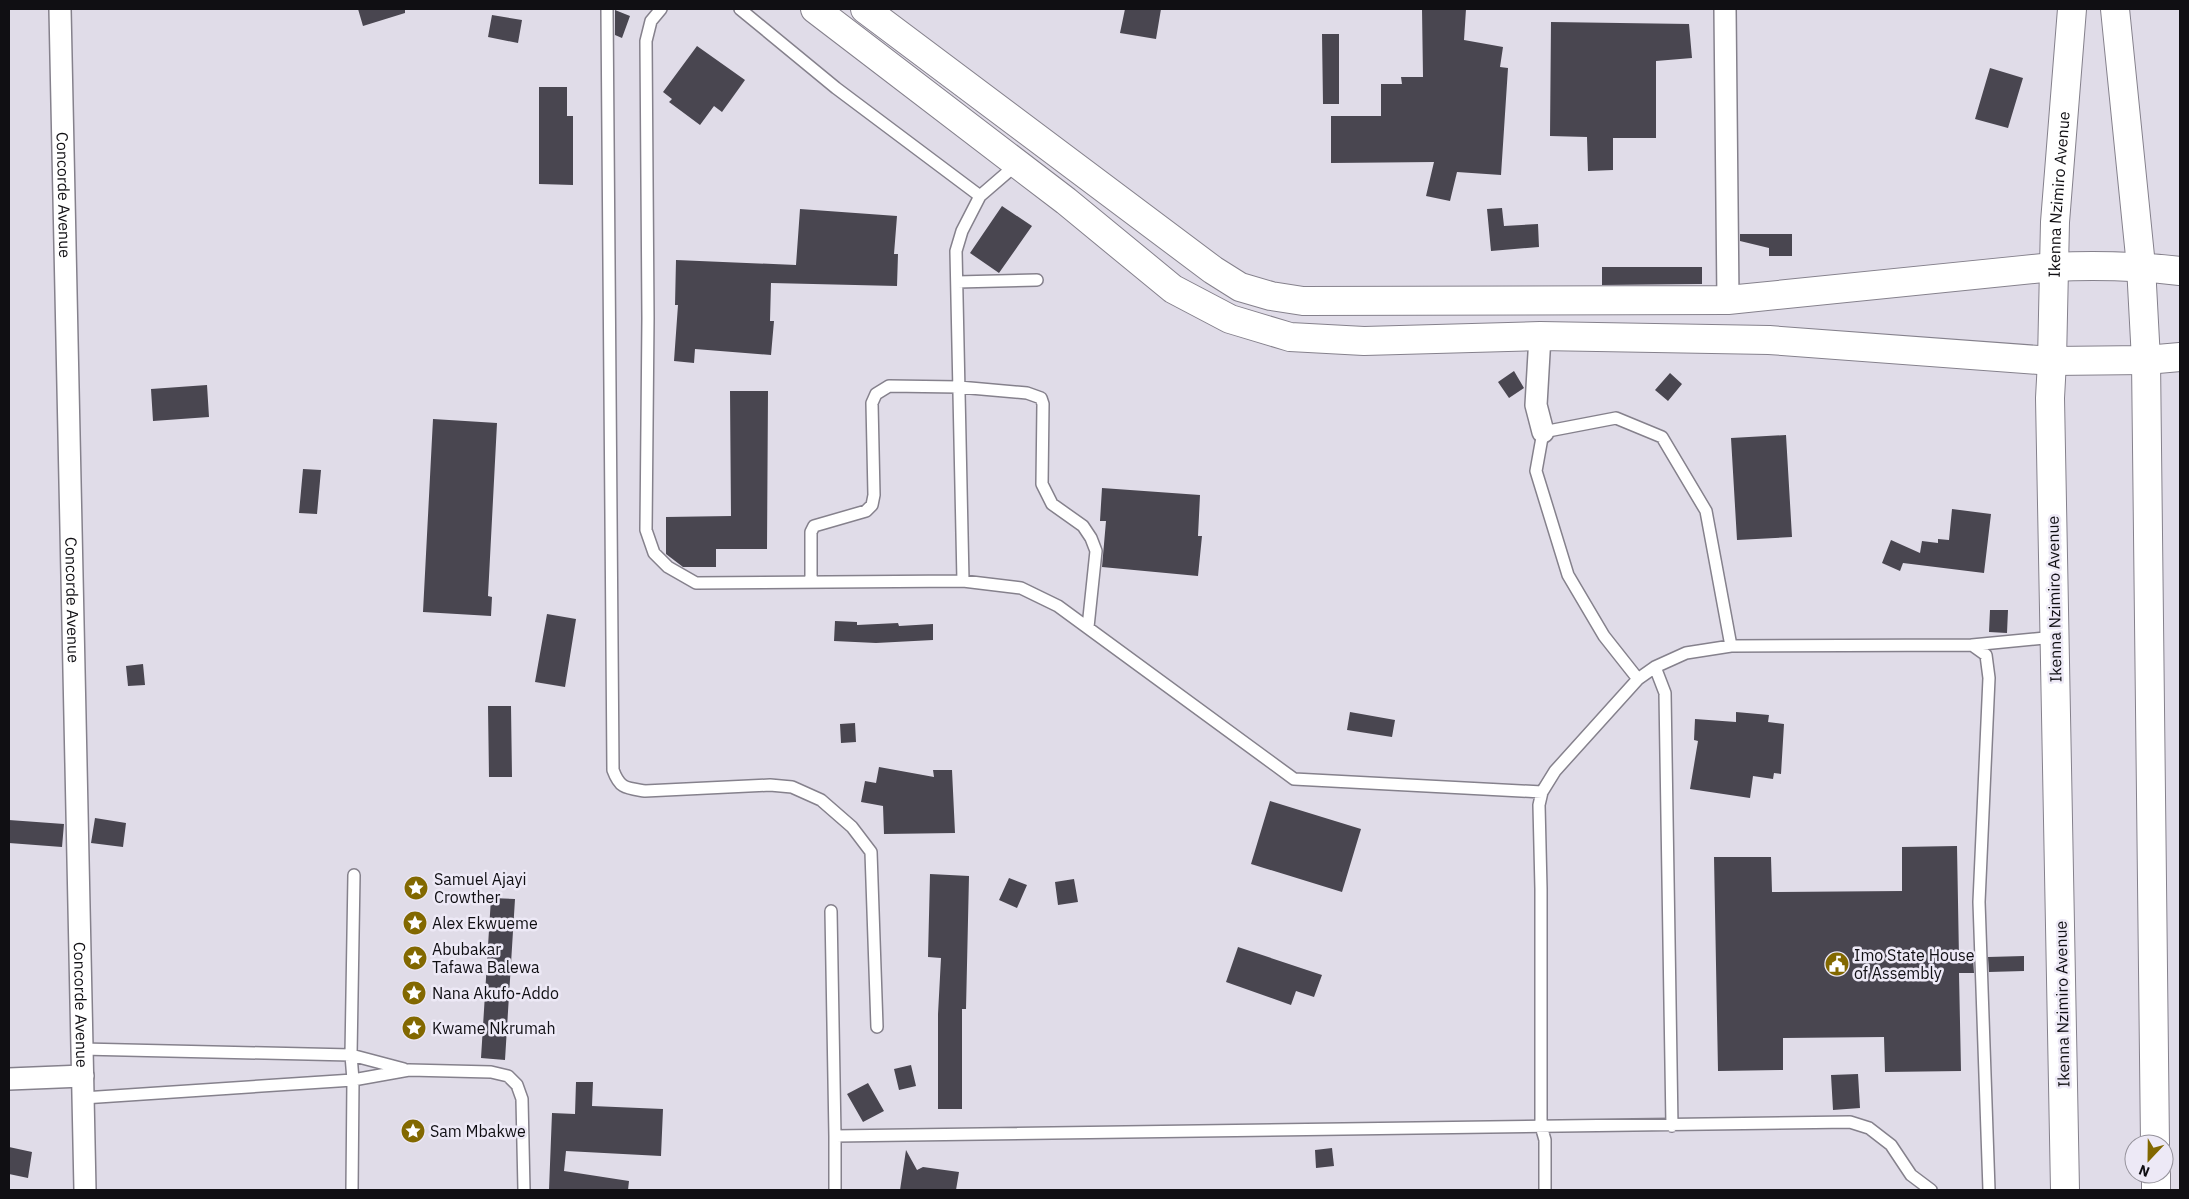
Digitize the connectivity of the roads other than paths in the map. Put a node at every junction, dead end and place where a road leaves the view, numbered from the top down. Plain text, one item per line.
1 (60, 9) edge
2 (606, 9) edge
3 (661, 9) edge
4 (740, 9) edge
5 (815, 9) edge
6 (865, 9) edge
7 (1725, 9) edge
8 (2072, 9) edge
9 (2115, 9) edge
10 (1017, 164) junction
11 (980, 196) junction
12 (2141, 266) junction
13 (2053, 267) junction
14 (2180, 271) edge
15 (1037, 280) dead end
16 (957, 282) junction
17 (1271, 296) junction
18 (1728, 300) junction
19 (1260, 327) junction
20 (1540, 336) junction
21 (2180, 357) edge
22 (2146, 360) junction
23 (2052, 361) junction
24 (959, 387) junction
25 (1542, 432) junction
26 (964, 581) junction
27 (811, 582) junction
28 (1088, 628) junction
29 (2056, 638) junction
30 (1972, 645) junction
31 (1731, 646) junction
32 (1655, 668) junction
33 (1638, 679) junction
34 (1542, 792) junction
35 (354, 875) dead end
36 (831, 912) dead end
37 (877, 1027) dead end
38 (82, 1049) junction
39 (351, 1055) junction
40 (409, 1070) junction
41 (83, 1076) junction
42 (9, 1079) edge
43 (353, 1080) junction
44 (83, 1098) junction
45 (1541, 1126) junction
46 (1672, 1126) junction
47 (2156, 1134) edge
48 (836, 1136) junction
49 (86, 1190) edge
50 (352, 1190) edge
51 (524, 1190) edge
52 (835, 1190) edge
53 (1546, 1190) edge
54 (1931, 1190) edge
55 (1989, 1190) edge
56 (2065, 1190) edge

1 - 38 street, Concorde Avenue
2 - 37 lane
3 - 27 lane
4 - 11 lane
5 - 10 street
6 - 17 street
7 - 18 street
8 - 13 street, Ikenna Nzimiro Avenue
9 - 12 street
10 - 11 lane
10 - 19 street
11 - 16 lane
12 - 13 street
12 - 14 street
12 - 22 street
13 - 18 street
13 - 23 street, Ikenna Nzimiro Avenue
15 - 16 lane
16 - 24 lane
17 - 18 street
17 - 19 street
19 - 20 street
20 - 23 street
20 - 25 street
21 - 22 street
22 - 23 street
22 - 47 street
23 - 29 street, Ikenna Nzimiro Avenue
24 - 26 lane
24 - 27 lane
24 - 28 lane
25 - 31 lane
25 - 33 lane
26 - 27 lane
26 - 28 lane
28 - 34 lane
29 - 30 lane
29 - 56 street, Ikenna Nzimiro Avenue
30 - 31 lane
30 - 55 lane
31 - 32 lane
32 - 33 lane
32 - 46 lane
33 - 34 lane
34 - 45 lane
35 - 39 lane
36 - 48 lane
38 - 39 lane
38 - 41 street, Concorde Avenue
39 - 40 lane
39 - 43 lane
40 - 43 lane
40 - 51 lane
41 - 42 street
41 - 44 street, Concorde Avenue
43 - 44 lane
43 - 50 lane
44 - 49 street, Concorde Avenue
45 - 46 lane
45 - 48 lane
45 - 53 lane
46 - 54 lane
48 - 52 lane

